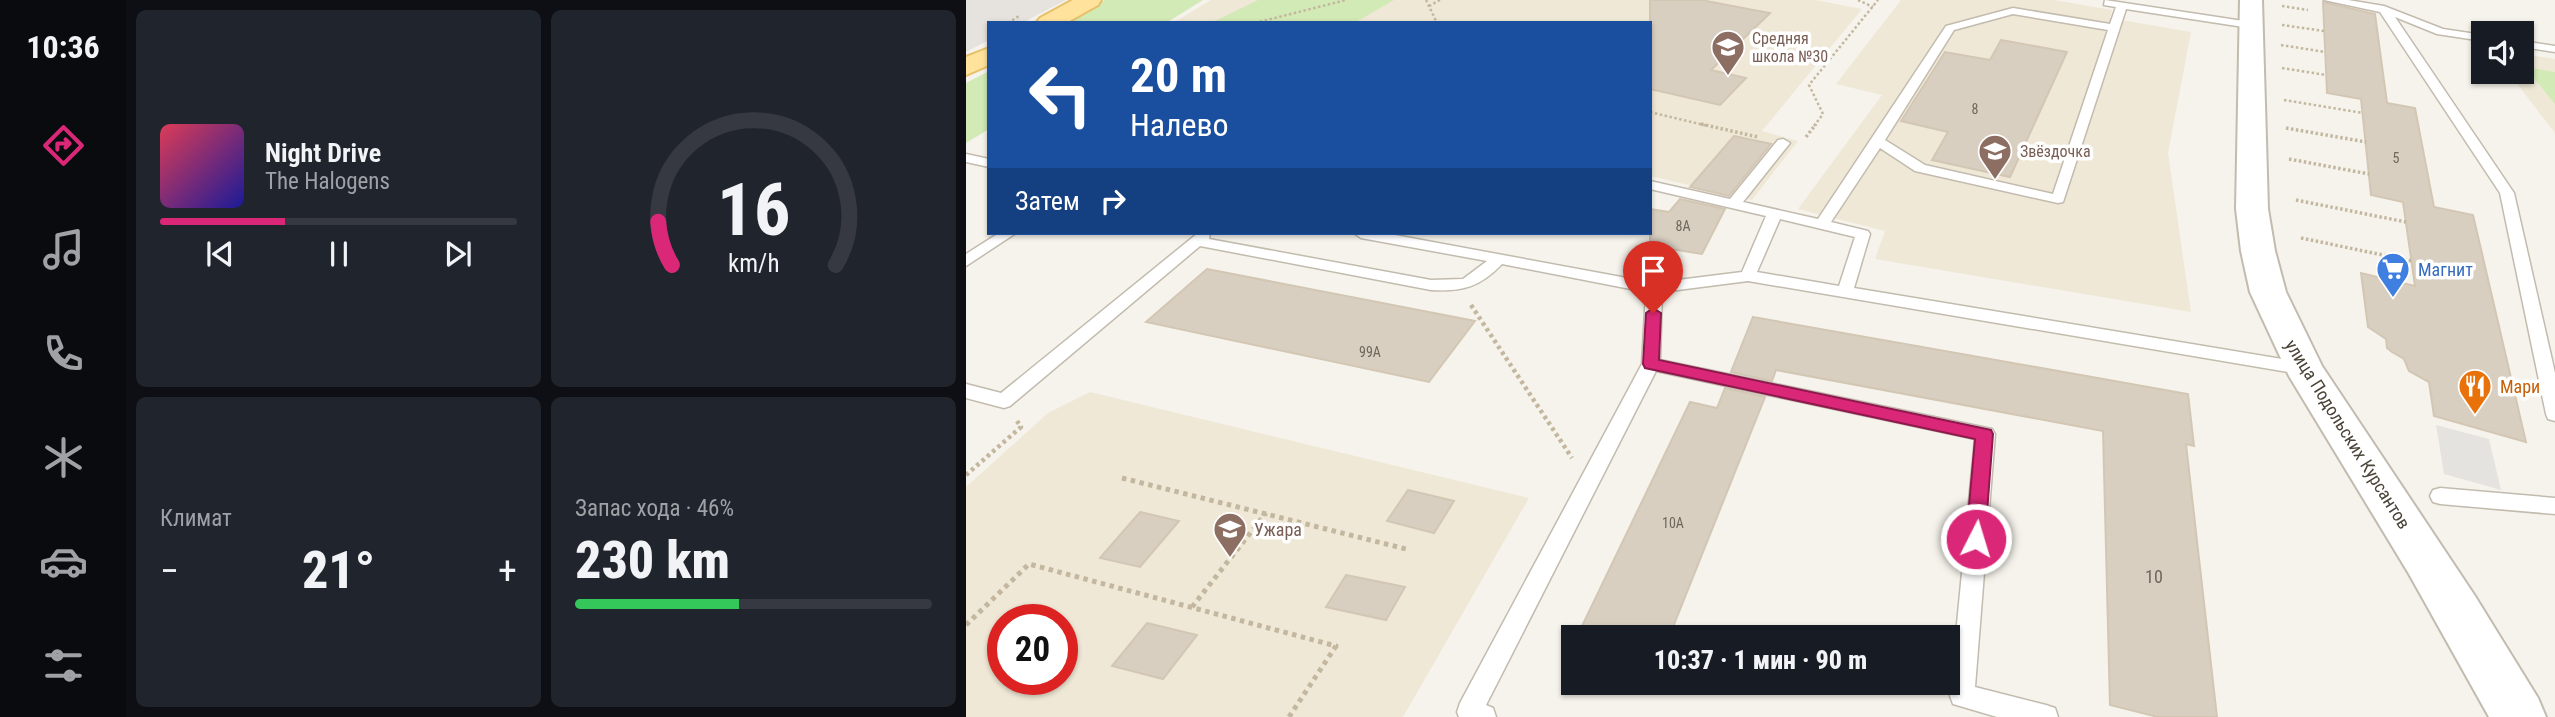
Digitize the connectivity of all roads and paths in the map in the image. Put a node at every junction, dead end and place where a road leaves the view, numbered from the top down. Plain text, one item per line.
1 (1090, 0) edge
2 (1346, 0) edge
3 (1426, 0) edge
4 (1440, 0) edge
5 (1858, 0) edge
6 (1878, 0) edge
7 (2329, 0) edge
8 (2116, 3) edge
9 (1429, 6) junction
10 (1873, 6) junction
11 (2384, 9) junction
12 (2309, 10) dead end
13 (2269, 20) edge
14 (1052, 21) edge
15 (1263, 21) edge
16 (1436, 21) edge
17 (2114, 28) junction
18 (2324, 31) dead end
19 (2471, 36) edge
20 (2534, 46) edge
21 (2555, 49) edge
22 (2325, 52) dead end
23 (2281, 68) dead end
24 (2326, 75) dead end
25 (2283, 100) dead end
26 (1652, 112) edge
27 (2363, 113) dead end
28 (2286, 128) dead end
29 (1878, 141) junction
30 (2366, 142) dead end
31 (1783, 143) joint
32 (1800, 145) dead end
33 (966, 159) edge
34 (2290, 159) dead end
35 (987, 163) edge
36 (2369, 174) dead end
37 (1652, 185) edge
38 (2296, 200) dead end
39 (1734, 204) junction
40 (1774, 213) junction
41 (2406, 222) dead end
42 (1822, 224) junction
43 (1006, 235) edge
44 (1373, 235) edge
45 (1201, 237) edge
46 (2301, 238) dead end
47 (1499, 258) junction
48 (966, 261) edge
49 (2412, 261) dead end
50 (1748, 276) junction
51 (1459, 287) junction
52 (1654, 288) junction
53 (1845, 292) junction
54 (1651, 364) junction
55 (2306, 369) junction
56 (966, 391) edge
57 (1004, 401) junction
58 (2555, 410) edge
59 (966, 475) edge
60 (1122, 478) dead end
61 (1589, 484) junction
62 (2440, 496) dead end
63 (2555, 506) edge
64 (1266, 513) junction
65 (1406, 549) dead end
66 (1192, 607) junction
67 (966, 625) edge
68 (1289, 717) edge
69 (1484, 717) edge
70 (2046, 717) edge
71 (2519, 717) edge

1 - 14 main road
2 - 15 path
3 - 9 path
4 - 9 path
5 - 10 path
6 - 10 path
7 - 11 lane
8 - 13 lane
8 - 17 lane
9 - 16 path
10 - 32 path
11 - 19 lane
11 - 58 lane
12 - 13 path
13 - 18 path
13 - 22 path
13 - 55 street, улица Подольских Курсантов
17 - 29 lane
17 - 29 lane
20 - 21 lane
23 - 24 path
25 - 27 path
26 - 31 path
28 - 30 path
29 - 42 lane
31 - 39 lane
33 - 35 lane
34 - 36 path
37 - 39 lane
38 - 41 path
39 - 40 lane
40 - 42 lane
40 - 50 lane
42 - 53 lane
43 - 48 lane
44 - 47 lane
45 - 51 lane
45 - 57 lane
46 - 49 path
47 - 51 lane
47 - 52 lane
50 - 52 lane
50 - 53 lane
51 - 61 path
52 - 54 lane
53 - 55 lane
54 - 61 lane
54 - 70 lane
55 - 71 street, улица Подольских Курсантов
56 - 57 lane
57 - 59 path
60 - 64 path
61 - 69 lane
62 - 63 lane
64 - 65 path
64 - 66 path
66 - 67 path
66 - 68 path

